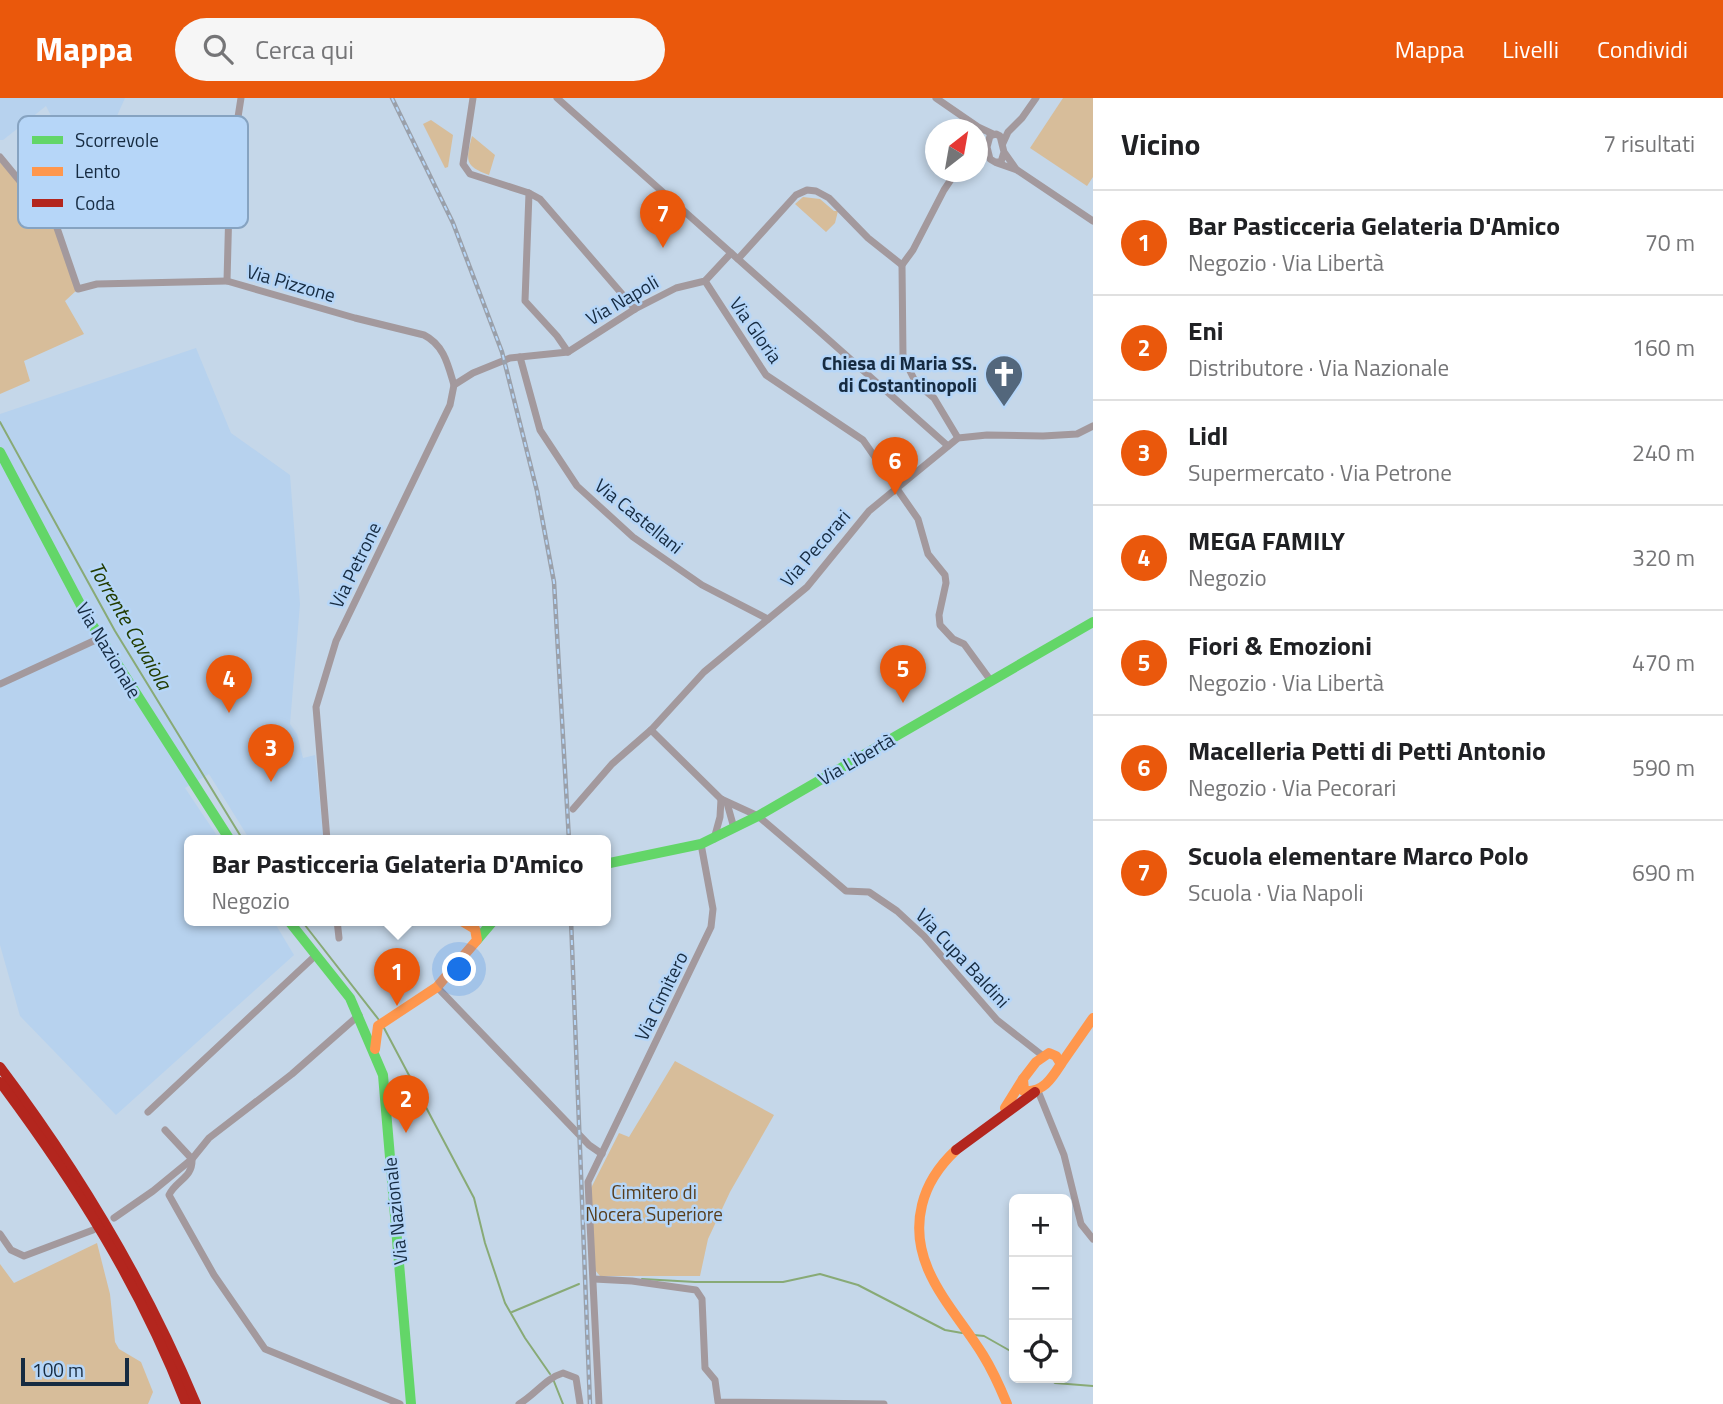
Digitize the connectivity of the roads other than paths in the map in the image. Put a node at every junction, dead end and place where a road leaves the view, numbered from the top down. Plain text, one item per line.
1 (241, 98) edge
2 (473, 98) edge
3 (557, 98) edge
4 (936, 98) edge
5 (1036, 98) edge
6 (238, 116) edge
7 (966, 119) edge
8 (988, 131) edge
9 (1008, 132) junction
10 (994, 134) junction
11 (988, 144) edge
12 (1004, 148) junction
13 (988, 150) edge
14 (0, 157) edge
15 (997, 163) junction
16 (1017, 170) junction
17 (18, 179) edge
18 (949, 182) edge
19 (529, 193) junction
20 (1093, 221) edge
21 (57, 228) edge
22 (228, 228) edge
23 (731, 253) junction
24 (738, 259) junction
25 (902, 265) junction
26 (227, 281) junction
27 (705, 281) junction
28 (635, 309) junction
29 (568, 352) junction
30 (520, 357) junction
31 (454, 384) junction
32 (1093, 426) edge
33 (958, 438) junction
34 (948, 446) junction
35 (0, 452) edge
36 (897, 490) junction
37 (768, 619) junction
38 (1093, 622) edge
39 (100, 638) junction
40 (991, 681) junction
41 (0, 684) edge
42 (651, 730) junction
43 (722, 803) junction
44 (573, 809) dead end
45 (758, 816) junction
46 (734, 828) junction
47 (227, 835) edge
48 (327, 835) edge
49 (714, 839) junction
50 (701, 844) junction
51 (611, 863) edge
52 (293, 926) edge
53 (338, 926) edge
54 (472, 926) edge
55 (489, 926) edge
56 (339, 938) dead end
57 (477, 940) junction
58 (316, 956) junction
59 (437, 986) junction
60 (359, 1015) junction
61 (1093, 1018) edge
62 (378, 1026) junction
63 (1083, 1031) junction
64 (376, 1054) junction
65 (1046, 1055) junction
66 (1061, 1064) junction
67 (0, 1067) edge
68 (1023, 1079) junction
69 (0, 1082) edge
70 (1036, 1092) junction
71 (148, 1112) dead end
72 (998, 1117) junction
73 (165, 1130) dead end
74 (601, 1154) junction
75 (192, 1159) junction
76 (114, 1218) dead end
77 (93, 1230) dead end
78 (0, 1234) edge
79 (1093, 1239) edge
80 (593, 1279) junction
81 (186, 1404) edge
82 (196, 1404) edge
83 (400, 1404) edge
84 (411, 1404) edge
85 (519, 1404) edge
86 (580, 1404) edge
87 (598, 1404) edge
88 (884, 1404) edge
89 (1007, 1404) edge

1 - 6 street, Via Pizzone
2 - 19 street
3 - 23 street
4 - 7 street
5 - 9 street
8 - 10 street
9 - 10 street
9 - 12 street
10 - 11 street
10 - 12 street
12 - 15 street
12 - 16 street
13 - 15 street
14 - 17 street
15 - 16 street
16 - 20 street
18 - 25 street
19 - 28 street
19 - 29 street
21 - 26 street
22 - 26 street, Via Pizzone
23 - 24 street
23 - 27 street
24 - 25 street
24 - 34 street
25 - 33 street
26 - 31 street, Via Pizzone
27 - 28 street, Via Napoli
27 - 36 street, Via Gloria
28 - 29 street, Via Napoli
29 - 30 street, Via Napoli
30 - 31 street
30 - 37 street, Via Castellani
31 - 48 street, Via Petrone
32 - 33 street
33 - 34 street, Via Pecorari
34 - 36 street, Via Pecorari
35 - 39 main road, Via Nazionale
36 - 37 street, Via Pecorari
36 - 40 street, Via Gloria
37 - 42 street, Via Pecorari
38 - 40 main road, Via Libertà
39 - 41 street
39 - 47 main road, Via Nazionale
40 - 45 main road, Via Libertà
42 - 43 street
42 - 44 street, Via Pecorari
43 - 45 street, Via Cupa Baldini
43 - 46 street
43 - 49 street
45 - 46 main road, Via Libertà
45 - 65 street, Via Cupa Baldini
46 - 49 main road, Via Libertà
49 - 50 main road, Via Libertà
50 - 51 main road, Via Libertà
50 - 74 street, Via Cimitero
52 - 58 main road, Via Nazionale
53 - 56 street
54 - 57 main road
55 - 57 main road
57 - 59 main road
58 - 60 main road, Via Nazionale
58 - 71 street
59 - 62 main road
59 - 74 street
60 - 62 main road
60 - 64 main road, Via Nazionale
60 - 75 street
61 - 63 main road
62 - 64 main road
63 - 65 main road
63 - 66 main road
64 - 84 main road, Via Nazionale
65 - 66 main road
65 - 68 main road
66 - 70 main road
67 - 82 main road
68 - 70 main road
68 - 72 main road
69 - 81 main road
70 - 72 main road
70 - 79 street
72 - 89 main road
73 - 75 street
74 - 80 street, Via Cimitero
75 - 76 street
75 - 83 street
77 - 78 street
80 - 87 street, Via Cimitero
80 - 88 street
85 - 86 street

